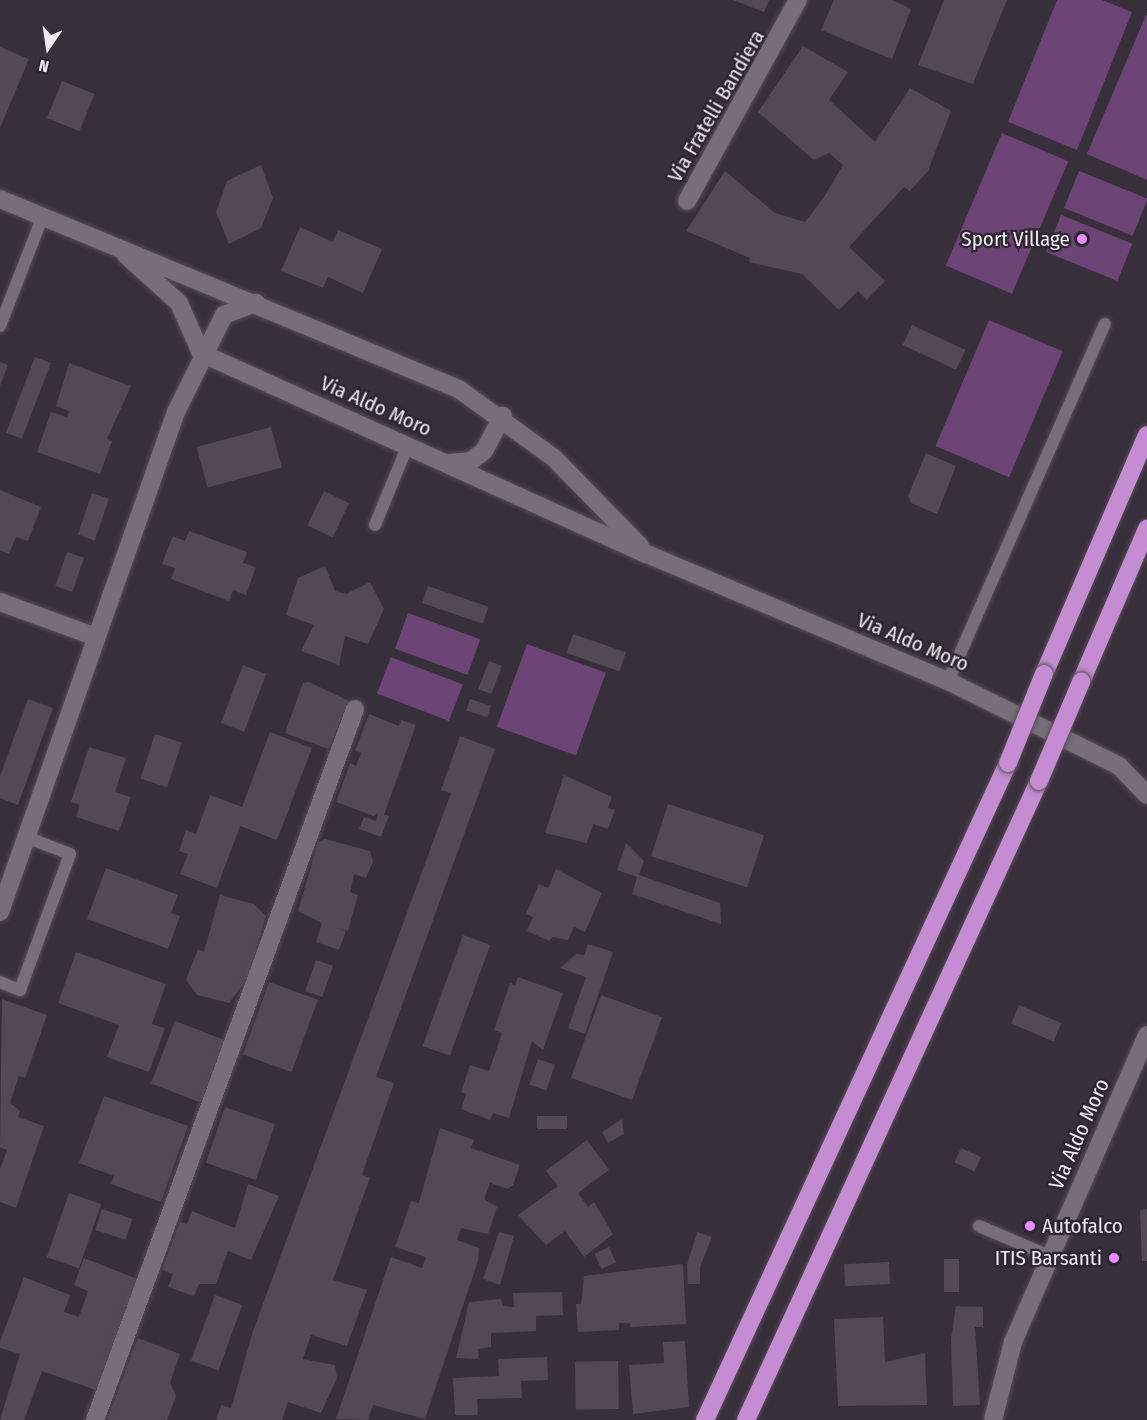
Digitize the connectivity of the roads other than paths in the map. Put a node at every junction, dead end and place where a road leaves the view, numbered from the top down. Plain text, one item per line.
1 (798, 0) edge
2 (0, 199) edge
3 (687, 201) dead end
4 (42, 218) junction
5 (126, 255) junction
6 (256, 303) junction
7 (1105, 324) dead end
8 (0, 326) edge
9 (201, 353) junction
10 (503, 416) junction
11 (1147, 435) edge
12 (408, 445) junction
13 (449, 463) junction
14 (375, 525) dead end
15 (1147, 529) edge
16 (647, 554) junction
17 (0, 602) edge
18 (96, 637) junction
19 (948, 681) junction
20 (356, 709) dead end
21 (1147, 795) edge
22 (26, 837) junction
23 (0, 912) edge
24 (0, 982) edge
25 (1147, 1035) edge
26 (979, 1226) dead end
27 (1049, 1256) junction
28 (95, 1420) edge
29 (705, 1420) edge
30 (747, 1420) edge
31 (993, 1420) edge

1 - 3 street, Via Fratelli Bandiera
2 - 4 street, Via Aldo Moro
4 - 5 street, Via Aldo Moro
4 - 8 lane
5 - 6 street, Via Aldo Moro
5 - 9 street, Via Aldo Moro
6 - 9 street
6 - 10 street, Via Aldo Moro
7 - 19 lane
9 - 12 street, Via Aldo Moro
9 - 18 street
10 - 13 street
10 - 16 street, Via Aldo Moro
11 - 29 highway, bridge
12 - 13 street, Via Aldo Moro
12 - 14 lane
13 - 16 street, Via Aldo Moro
15 - 30 highway, bridge
16 - 19 street, Via Aldo Moro
17 - 18 street
18 - 22 street
19 - 21 street, Via Aldo Moro
20 - 28 street
22 - 23 street
22 - 24 lane
25 - 27 street, Via Aldo Moro
26 - 27 lane
27 - 31 street, Via Aldo Moro

